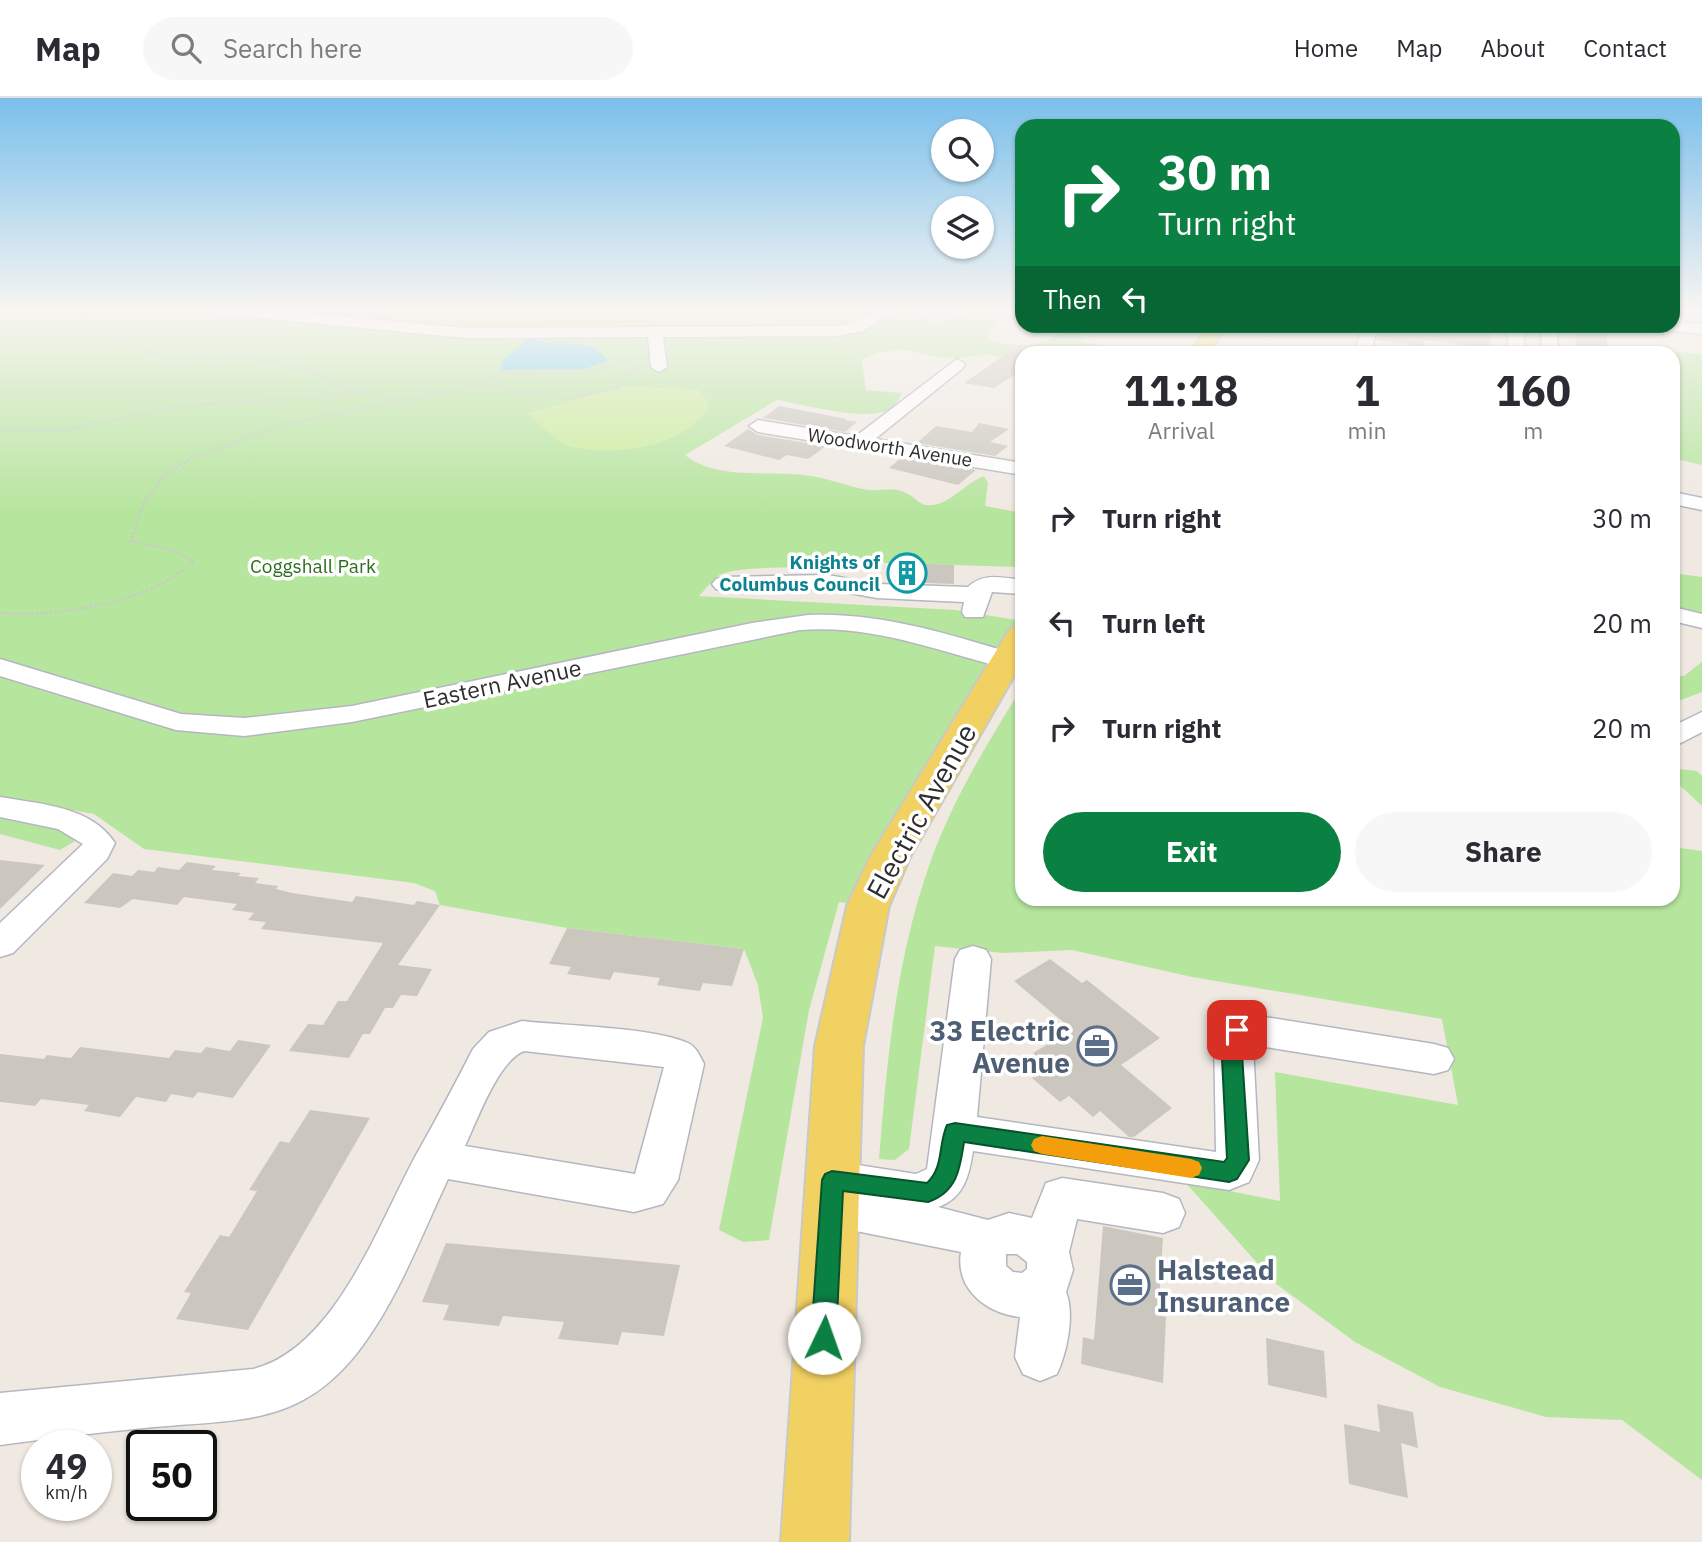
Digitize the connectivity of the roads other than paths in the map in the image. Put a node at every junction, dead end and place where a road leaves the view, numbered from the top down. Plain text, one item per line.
1 (940, 377) edge
2 (758, 426) dead end
3 (860, 442) junction
4 (1015, 468) edge
5 (1680, 499) edge
6 (1702, 504) edge
7 (724, 584) dead end
8 (1015, 586) edge
9 (974, 610) junction
10 (1680, 616) edge
11 (1702, 621) edge
12 (957, 645) junction
13 (1014, 648) edge
14 (0, 667) edge
15 (1702, 720) edge
16 (1680, 734) edge
17 (0, 807) edge
18 (0, 944) edge
19 (973, 959) dead end
20 (1434, 1059) dead end
21 (955, 1131) junction
22 (436, 1159) junction
23 (832, 1194) junction
24 (1163, 1213) dead end
25 (1044, 1270) junction
26 (1040, 1357) dead end
27 (0, 1419) edge
28 (815, 1542) edge

1 - 3 street
2 - 3 street, Woodworth Avenue
3 - 4 street, Woodworth Avenue
5 - 6 street
7 - 9 street
8 - 9 street
9 - 12 street
10 - 11 street
12 - 13 street, Eastern Avenue
12 - 14 street, Eastern Avenue
13 - 23 main road, Electric Avenue
15 - 16 street
17 - 18 street
19 - 21 street
20 - 21 street
21 - 23 street
22 - 22 street
22 - 27 street
23 - 25 street
23 - 28 main road, Electric Avenue
24 - 25 street
25 - 26 street

